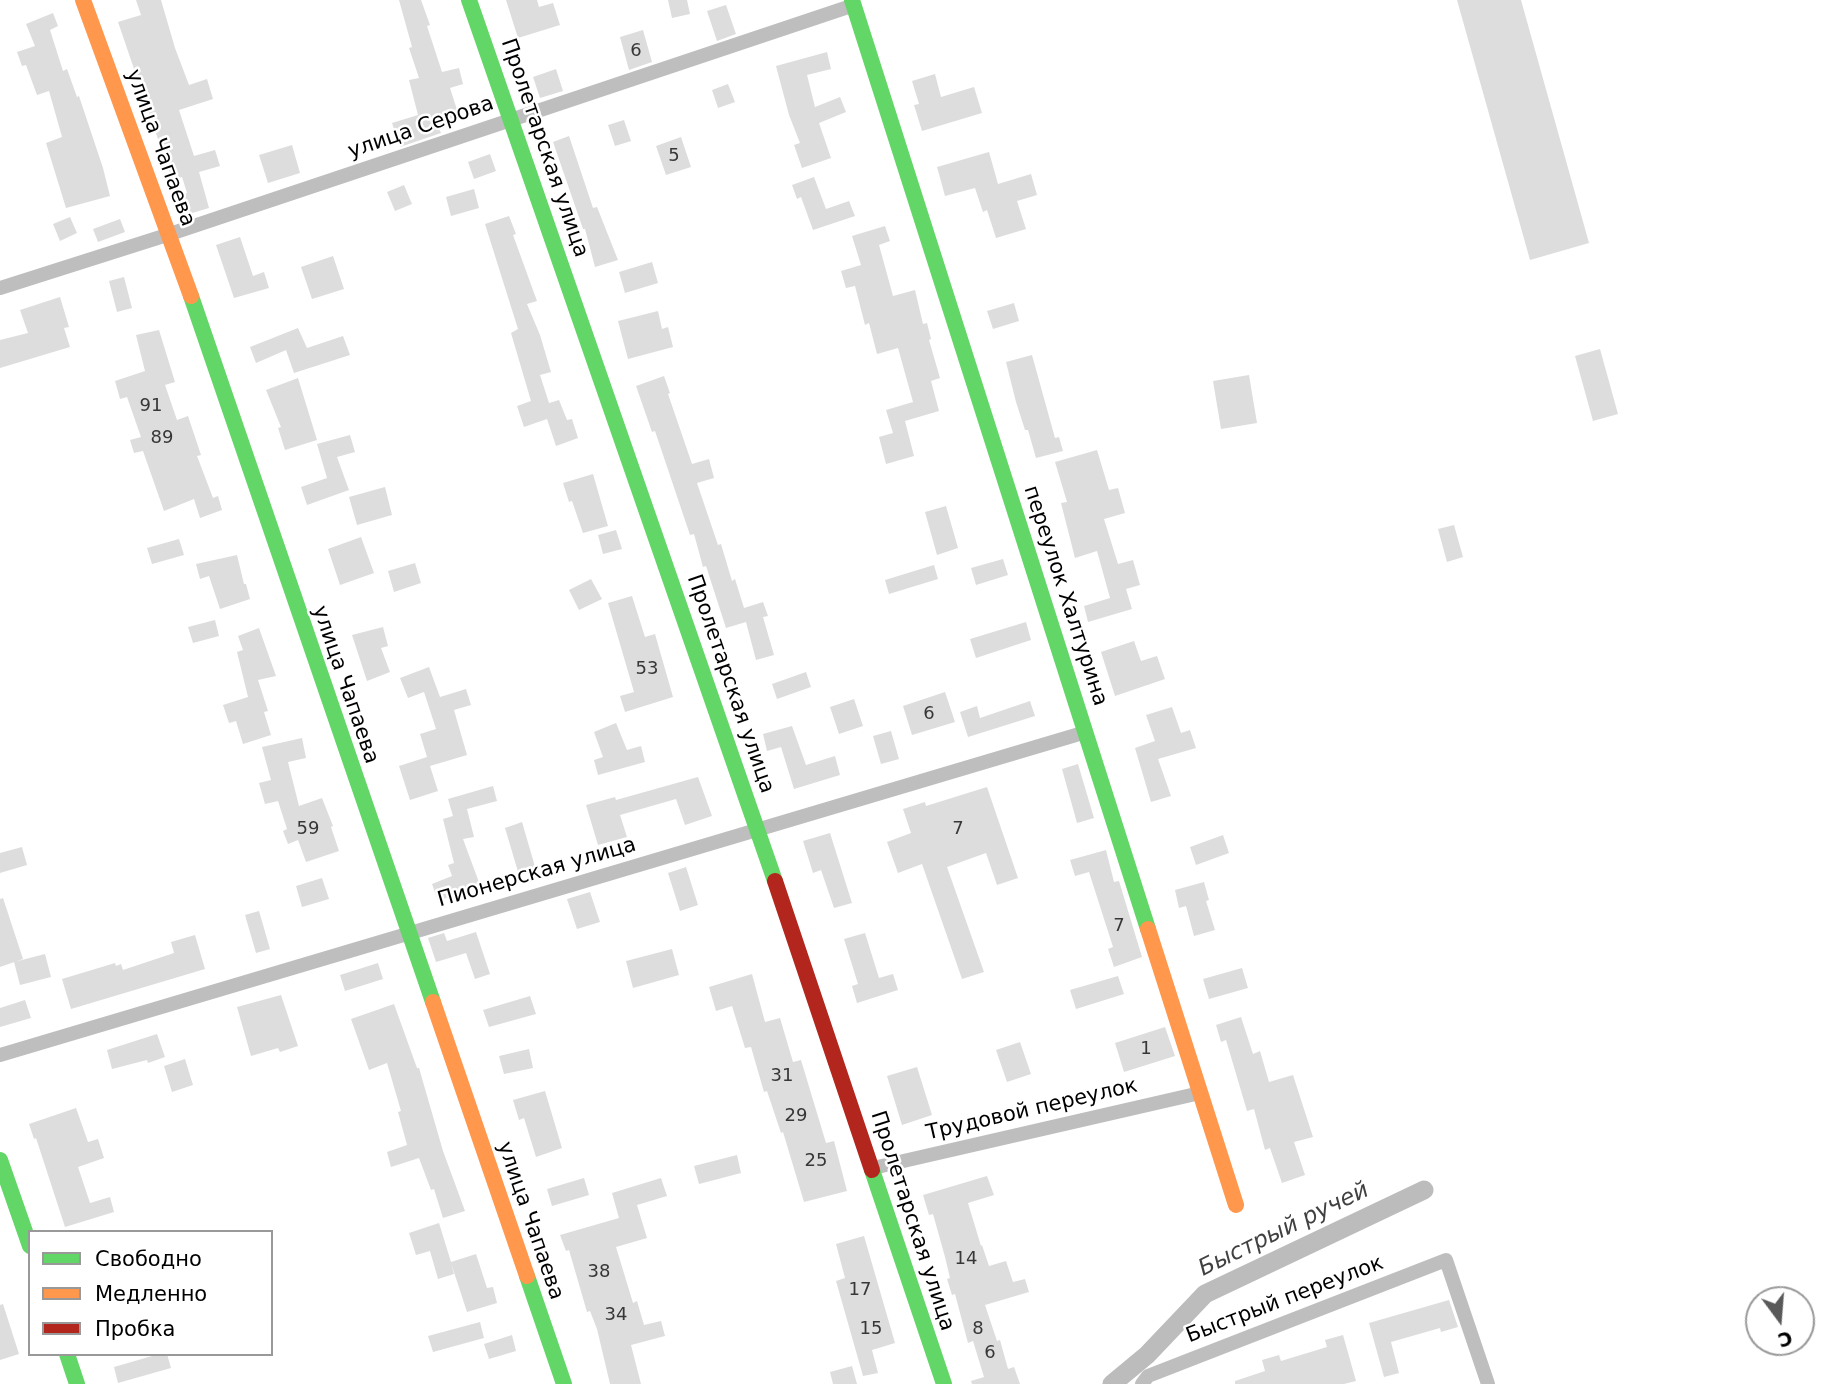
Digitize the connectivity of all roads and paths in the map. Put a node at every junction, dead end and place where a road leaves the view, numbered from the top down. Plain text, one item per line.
1 (83, 0) edge
2 (469, 0) edge
3 (853, 3) edge
4 (512, 120) junction
5 (170, 234) junction
6 (0, 288) edge
7 (1086, 732) junction
8 (758, 831) junction
9 (408, 932) junction
10 (0, 1055) edge
11 (1200, 1093) junction
12 (0, 1160) edge
13 (873, 1168) junction
14 (1236, 1205) dead end
15 (28, 1240) edge
16 (68, 1356) edge
17 (77, 1384) edge
18 (564, 1384) edge
19 (944, 1384) edge
20 (1142, 1384) edge
21 (1488, 1384) edge

1 - 5 street, улица Чапаева
2 - 4 street, Пролетарская улица
3 - 4 street, улица Серова
3 - 7 street, переулок Халтурина
4 - 5 street, улица Серова
4 - 8 street, Пролетарская улица
5 - 6 street, улица Серова
5 - 9 street, улица Чапаева
7 - 8 street, Пионерская улица
7 - 11 street, переулок Халтурина
8 - 9 street, Пионерская улица
8 - 13 street, Пролетарская улица
9 - 10 street, Пионерская улица
9 - 18 street, улица Чапаева
11 - 13 street, Трудовой переулок
11 - 14 street, переулок Халтурина
12 - 15 street
13 - 19 street, Пролетарская улица
16 - 17 street
20 - 21 street, Быстрый переулок

